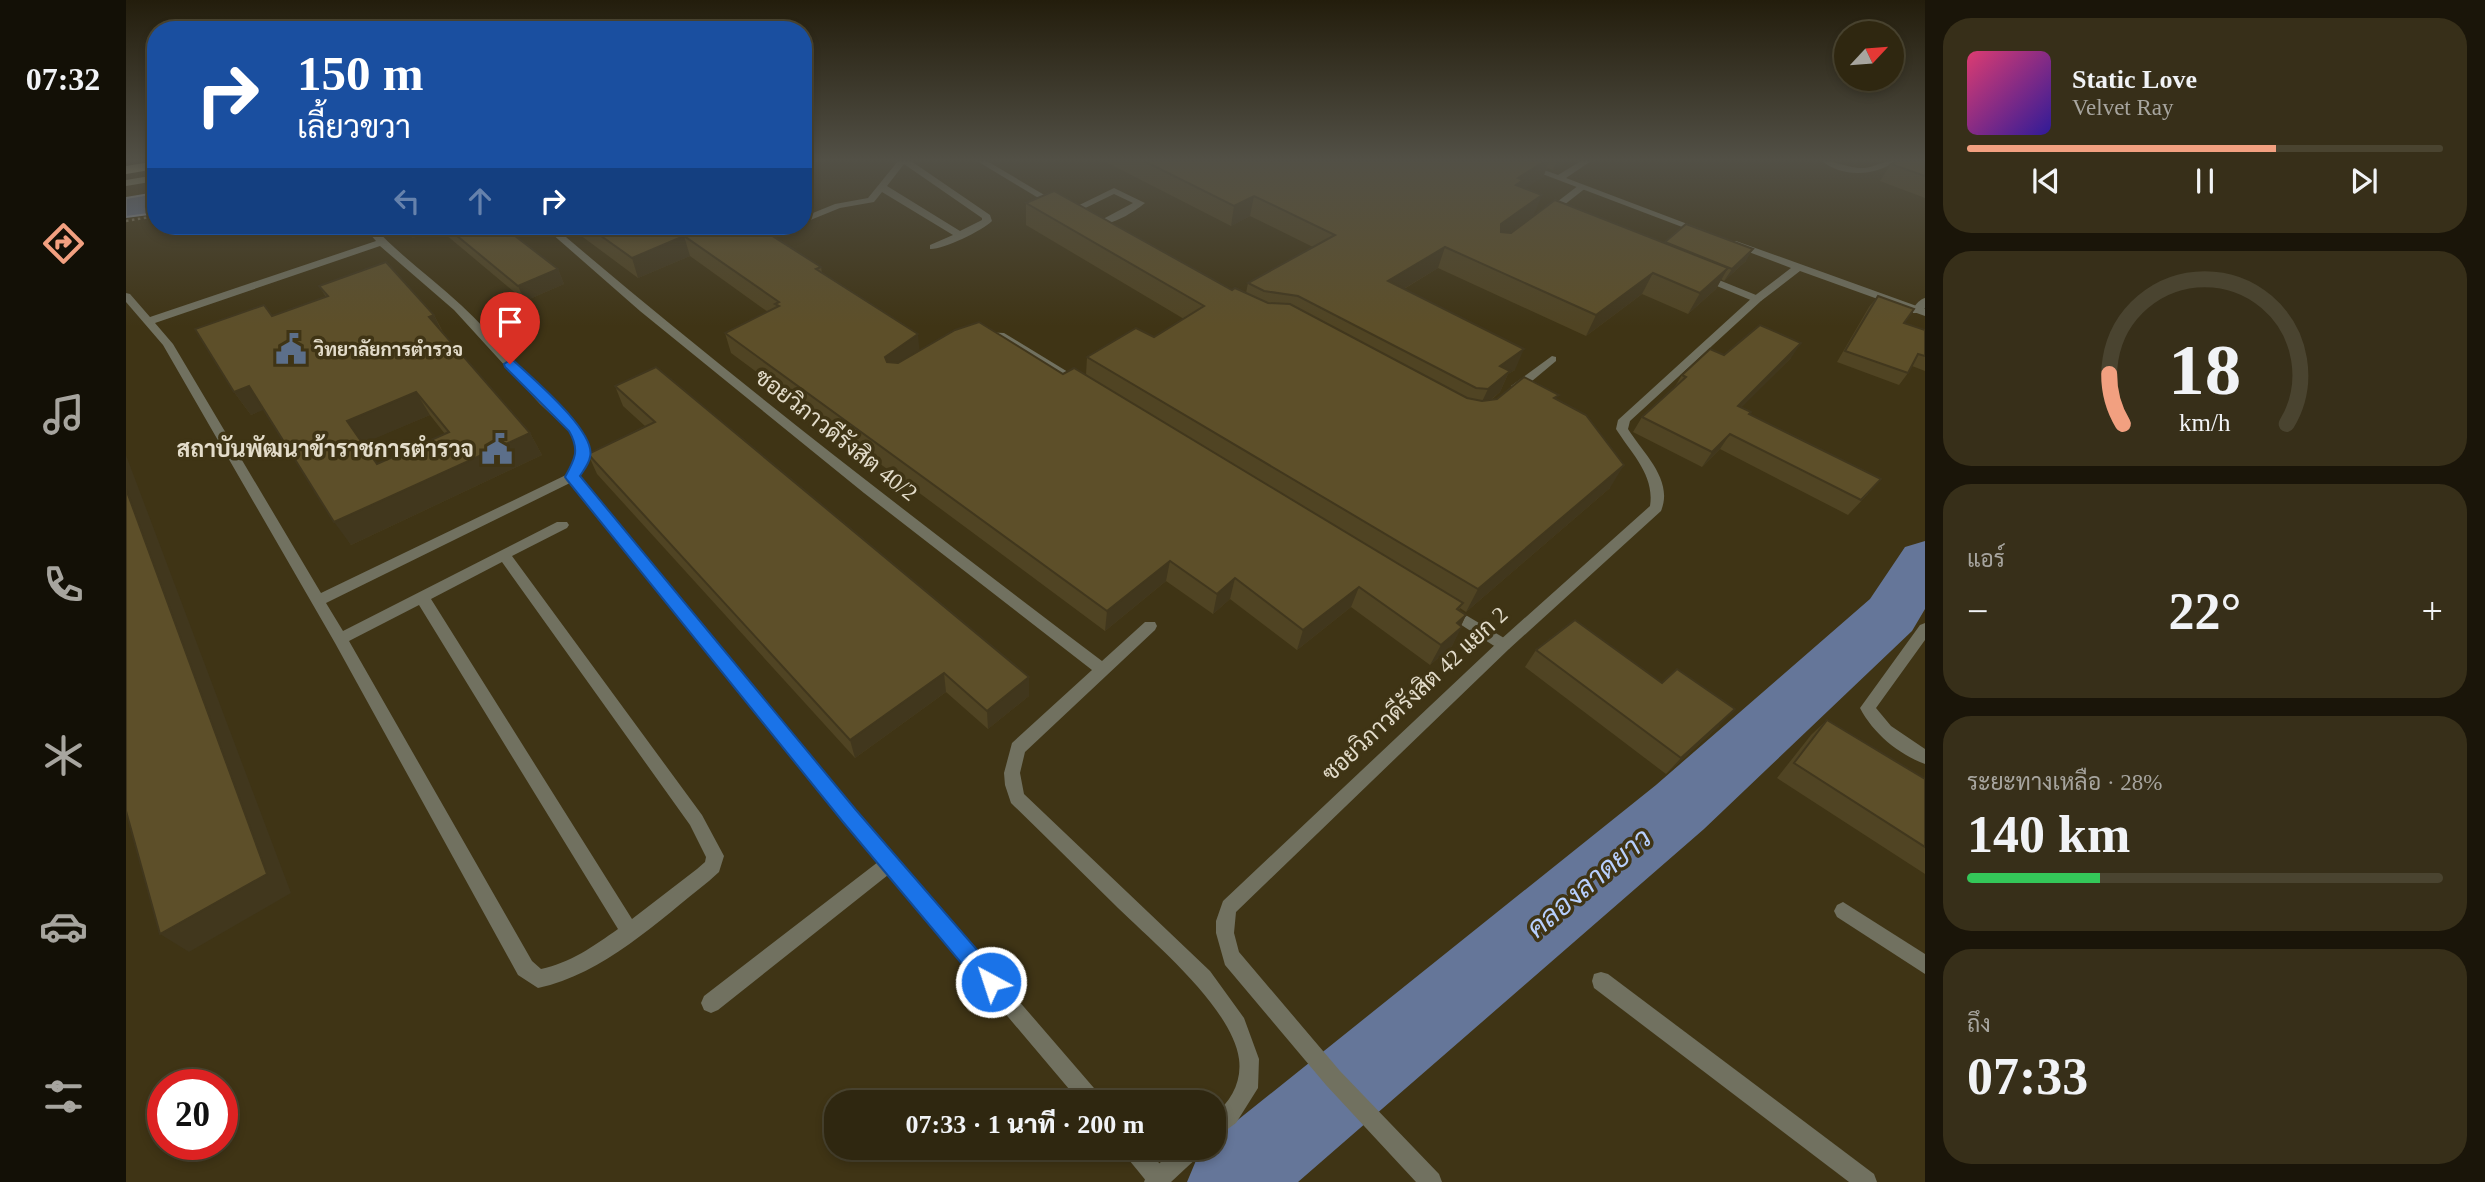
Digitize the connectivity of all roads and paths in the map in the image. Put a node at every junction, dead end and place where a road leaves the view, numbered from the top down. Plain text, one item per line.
1 (929, 216) edge
2 (986, 216) edge
3 (1077, 216) edge
4 (1115, 216) edge
5 (1544, 216) edge
6 (1552, 216) edge
7 (1661, 216) edge
8 (147, 218) edge
9 (1559, 219) edge
10 (1537, 221) edge
11 (126, 222) edge
12 (1088, 222) junction
13 (1709, 234) edge
14 (376, 235) edge
15 (558, 235) edge
16 (960, 235) junction
17 (1112, 236) edge
18 (1722, 239) edge
19 (382, 242) junction
20 (933, 247) dead end
21 (1798, 267) junction
22 (1695, 274) edge
23 (126, 296) edge
24 (1757, 299) junction
25 (1925, 301) edge
26 (1921, 312) edge
27 (149, 321) junction
28 (970, 338) edge
29 (1552, 359) dead end
30 (1088, 388) edge
31 (1502, 399) edge
32 (572, 477) junction
33 (562, 525) dead end
34 (504, 555) junction
35 (422, 597) junction
36 (317, 600) junction
37 (1433, 600) edge
38 (1150, 626) dead end
39 (1925, 629) edge
40 (340, 639) junction
41 (1504, 645) junction
42 (1103, 670) junction
43 (1925, 757) edge
44 (890, 863) junction
45 (1843, 911) dead end
46 (629, 930) junction
47 (1925, 965) edge
48 (1601, 981) dead end
49 (711, 1003) dead end
50 (1083, 1090) edge
51 (1226, 1119) edge
52 (1141, 1160) edge
53 (1180, 1160) edge
54 (1157, 1180) edge
55 (1431, 1182) edge
56 (1866, 1182) edge

1 - 16 street
2 - 16 street
3 - 12 street
4 - 12 street
5 - 10 street
6 - 9 street
7 - 13 street
8 - 11 path
12 - 17 street
14 - 19 street
15 - 42 street, ซอยวิภาวดีรังสิต 40/2
16 - 20 street
18 - 21 street
19 - 27 street
19 - 32 street
21 - 24 street, ซอยวิภาวดีรังสิต 42 แยก 2
21 - 26 street
22 - 24 street
23 - 27 street
24 - 41 street, ซอยวิภาวดีรังสิต 42 แยก 2
25 - 26 street
27 - 36 street
28 - 30 street
29 - 31 street
32 - 36 street
32 - 44 street
33 - 34 street
34 - 35 street
34 - 46 street
35 - 40 street
35 - 46 street
36 - 40 street
37 - 41 street
38 - 42 street
39 - 43 street
40 - 46 street
41 - 55 street, ซอยวิภาวดีรังสิต 42 แยก 2
42 - 51 street
44 - 49 street
44 - 50 street
45 - 47 street
48 - 56 street
52 - 54 street
53 - 54 street

